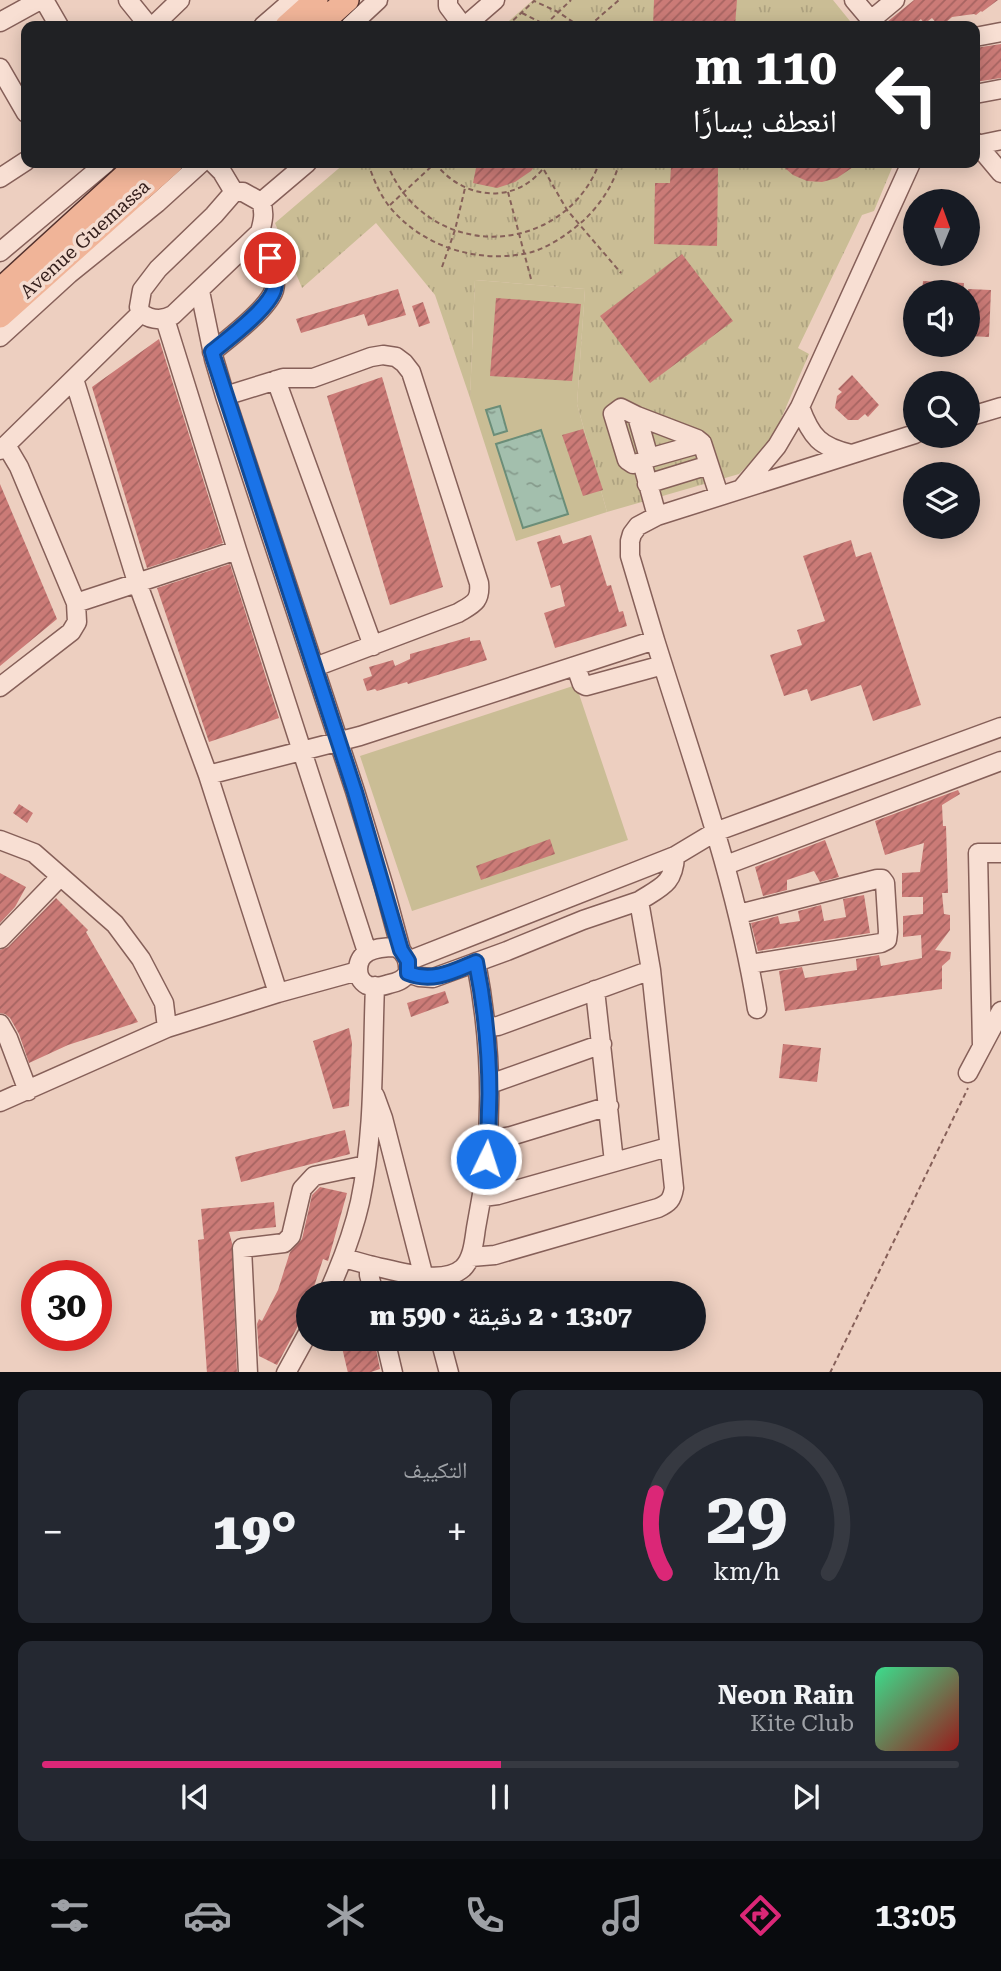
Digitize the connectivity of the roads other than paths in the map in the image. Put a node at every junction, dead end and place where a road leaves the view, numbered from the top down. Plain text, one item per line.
1 (42, 0) edge
2 (180, 0) edge
3 (293, 0) edge
4 (316, 0) edge
5 (347, 0) edge
6 (379, 0) edge
7 (448, 0) edge
8 (495, 0) edge
9 (854, 0) edge
10 (895, 0) edge
11 (129, 1) edge
12 (56, 21) edge
13 (137, 21) edge
14 (147, 21) edge
15 (157, 21) edge
16 (269, 21) edge
17 (293, 21) edge
18 (324, 21) edge
19 (356, 21) edge
20 (460, 21) edge
21 (470, 21) edge
22 (872, 21) edge
23 (876, 21) edge
24 (0, 22) edge
25 (1001, 32) edge
26 (980, 36) edge
27 (0, 68) edge
28 (19, 80) edge
29 (1001, 89) edge
30 (980, 93) edge
31 (1001, 141) edge
32 (980, 143) edge
33 (980, 148) edge
34 (21, 164) edge
35 (100, 168) edge
36 (134, 168) edge
37 (165, 168) edge
38 (196, 168) edge
39 (220, 168) edge
40 (301, 168) edge
41 (909, 168) edge
42 (1001, 173) edge
43 (0, 178) edge
44 (234, 192) junction
45 (261, 202) junction
46 (260, 232) junction
47 (0, 252) edge
48 (0, 290) edge
49 (200, 291) junction
50 (141, 313) junction
51 (0, 316) edge
52 (165, 319) junction
53 (0, 337) edge
54 (212, 352) junction
55 (75, 379) junction
56 (276, 380) junction
57 (225, 396) junction
58 (800, 407) junction
59 (1001, 407) edge
60 (980, 413) edge
61 (903, 438) edge
62 (702, 443) junction
63 (3, 447) edge
64 (851, 454) junction
65 (645, 460) junction
66 (709, 465) junction
67 (647, 484) junction
68 (742, 488) junction
69 (719, 495) junction
70 (657, 516) junction
71 (237, 550) junction
72 (137, 582) junction
73 (75, 603) junction
74 (655, 640) junction
75 (373, 646) junction
76 (663, 665) junction
77 (315, 667) junction
78 (576, 667) junction
79 (0, 687) edge
80 (1001, 727) edge
81 (338, 741) junction
82 (301, 750) junction
83 (1001, 761) edge
84 (208, 775) junction
85 (715, 832) junction
86 (0, 839) edge
87 (1001, 853) edge
88 (674, 856) junction
89 (726, 865) junction
90 (60, 877) junction
91 (639, 901) junction
92 (739, 914) junction
93 (0, 939) edge
94 (367, 952) junction
95 (406, 961) junction
96 (476, 962) junction
97 (750, 964) junction
98 (651, 970) junction
99 (358, 971) junction
100 (375, 986) junction
101 (595, 990) junction
102 (278, 993) junction
103 (757, 1009) dead end
104 (1001, 1011) edge
105 (0, 1024) edge
106 (487, 1027) junction
107 (167, 1028) junction
108 (602, 1044) junction
109 (982, 1046) junction
110 (969, 1079) road end
111 (490, 1084) junction
112 (373, 1089) junction
113 (28, 1091) junction
114 (0, 1102) edge
115 (609, 1106) junction
116 (488, 1140) junction
117 (668, 1147) junction
118 (614, 1162) junction
119 (366, 1165) junction
120 (483, 1197) junction
121 (471, 1257) junction
122 (344, 1258) junction
123 (369, 1265) junction
124 (333, 1281) edge
125 (371, 1281) edge
126 (415, 1281) edge
127 (425, 1281) edge
128 (432, 1281) edge
129 (298, 1351) edge
130 (388, 1351) edge
131 (443, 1351) edge
132 (248, 1372) edge
133 (287, 1372) edge
134 (393, 1372) edge
135 (449, 1372) edge

1 - 12 street
1 - 24 street
2 - 15 street
3 - 16 street
4 - 17 main road
5 - 18 main road
6 - 19 street
7 - 20 street
8 - 21 street
9 - 22 street
10 - 23 street
11 - 13 street
11 - 14 street
25 - 26 street
27 - 28 street
29 - 30 street
31 - 32 street
33 - 42 street
34 - 43 street
35 - 47 street
36 - 48 main road, Avenue Guemassa
37 - 51 main road, Avenue Guemassa
38 - 53 street
39 - 44 street
40 - 45 street
41 - 58 street
44 - 45 street
44 - 50 street
45 - 46 street
46 - 49 street
46 - 54 street
49 - 52 street
49 - 54 street
50 - 52 street
50 - 55 street
52 - 71 street
54 - 57 street
55 - 63 street
55 - 72 street
56 - 57 street
56 - 75 street
56 - 75 street
57 - 77 street
58 - 64 street
58 - 68 street
59 - 60 street
61 - 64 street
62 - 65 street
62 - 65 street
62 - 66 street
63 - 73 street
64 - 68 street
65 - 67 street
66 - 67 street
66 - 69 street
67 - 70 street
68 - 69 street
69 - 70 street
70 - 74 street
71 - 72 street
71 - 82 street
72 - 73 street
72 - 84 street
73 - 79 street
74 - 76 street
74 - 78 street
75 - 77 street
76 - 78 street
76 - 85 street
77 - 81 street
78 - 81 street
80 - 85 street
81 - 82 street
81 - 95 street
82 - 84 street
82 - 94 street
83 - 89 street
84 - 102 street
85 - 88 street
85 - 89 street
86 - 90 street
87 - 109 street
88 - 91 street
88 - 95 street
89 - 92 street
90 - 93 street
90 - 107 street
91 - 96 street
91 - 98 street
92 - 97 street
92 - 97 street
94 - 95 street
94 - 99 street
95 - 96 street
95 - 100 street
96 - 106 street
97 - 103 street
98 - 101 street
98 - 117 street
99 - 100 street
99 - 102 street
100 - 112 street
101 - 106 street
101 - 108 street
102 - 107 street
104 - 109 street
105 - 113 street
106 - 111 street
107 - 113 street
108 - 111 street
108 - 115 street
109 - 110 street
111 - 116 street
112 - 119 street
112 - 127 street
113 - 114 street
115 - 116 street
115 - 118 street
116 - 120 street
117 - 118 street
117 - 121 street
118 - 120 street
119 - 122 street
119 - 132 street
120 - 121 street
121 - 128 street
122 - 123 street
122 - 124 street
123 - 125 street
123 - 126 street
129 - 133 street
130 - 134 street
131 - 135 street

